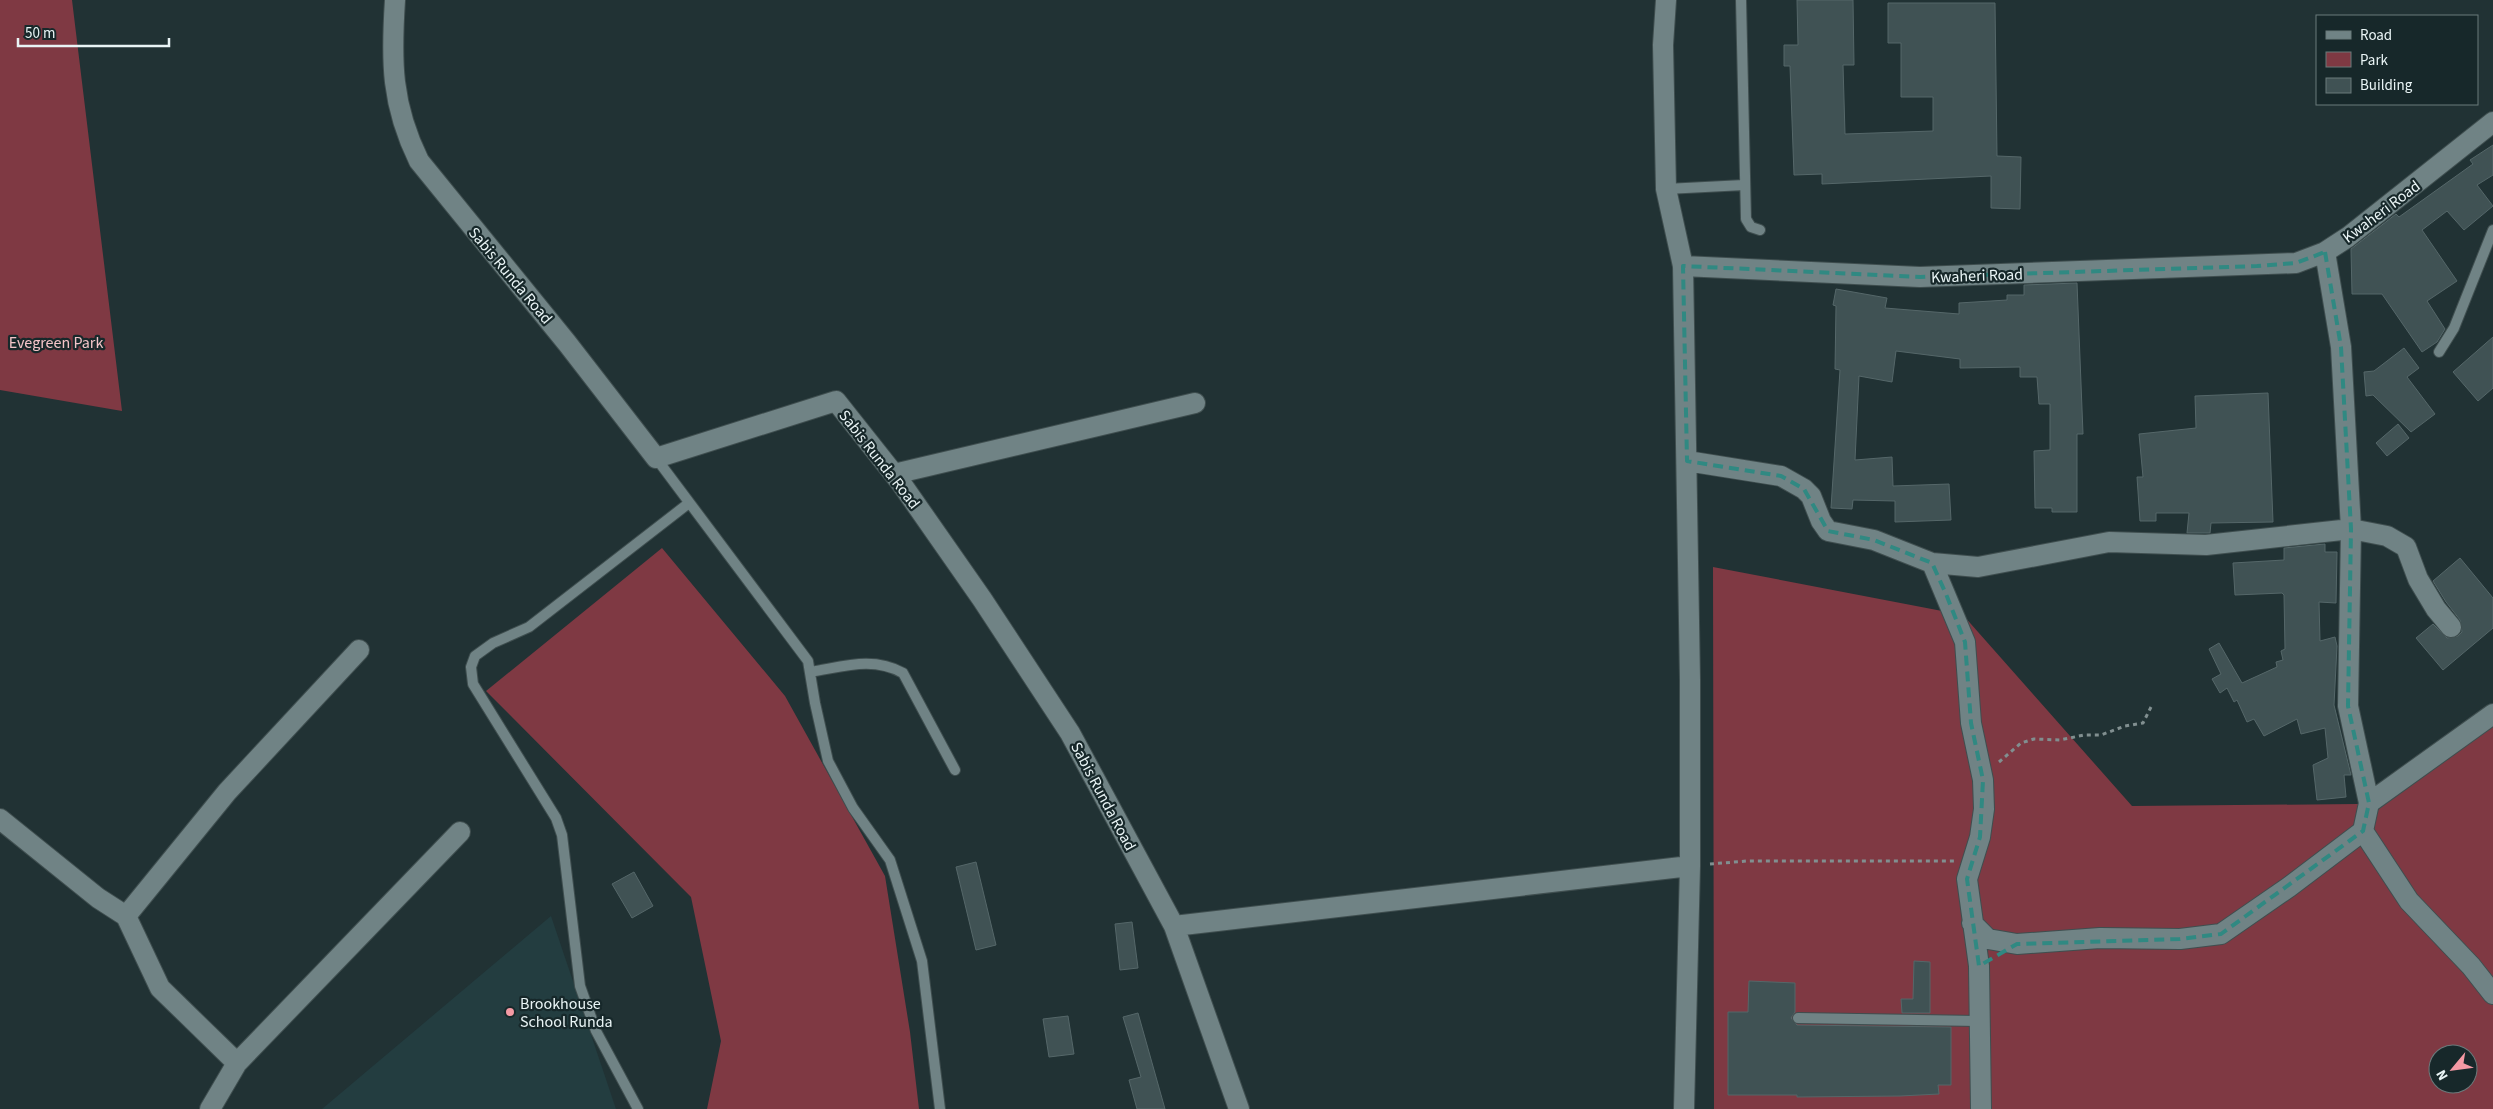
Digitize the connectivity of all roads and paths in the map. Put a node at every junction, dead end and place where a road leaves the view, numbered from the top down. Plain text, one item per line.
1 (395, 0) edge
2 (1666, 0) edge
3 (1741, 0) edge
4 (2493, 122) edge
5 (1744, 185) junction
6 (1666, 189) junction
7 (1760, 230) dead end
8 (2493, 230) edge
9 (2325, 252) junction
10 (1682, 266) junction
11 (2439, 352) dead end
12 (1195, 403) dead end
13 (656, 458) junction
14 (1687, 461) junction
15 (894, 474) junction
16 (689, 503) junction
17 (2351, 529) junction
18 (1932, 563) junction
19 (2451, 626) dead end
20 (359, 650) dead end
21 (810, 672) junction
22 (2152, 705) dead end
23 (2493, 714) edge
24 (955, 770) dead end
25 (1983, 780) junction
26 (2369, 803) junction
27 (0, 819) edge
28 (2363, 831) junction
29 (460, 832) dead end
30 (1690, 866) junction
31 (1971, 866) junction
32 (126, 916) junction
33 (1972, 923) junction
34 (1174, 926) junction
35 (2017, 944) junction
36 (1979, 966) junction
37 (2493, 994) edge
38 (1798, 1018) dead end
39 (1978, 1021) junction
40 (237, 1063) junction
41 (210, 1109) edge
42 (638, 1109) edge
43 (940, 1109) edge
44 (1239, 1109) edge
45 (1684, 1109) edge
46 (1980, 1109) edge

1 - 13 street, Sabis Runda Road
2 - 6 street
3 - 5 lane
4 - 9 street, Kwaheri Road
5 - 6 lane
5 - 7 lane
6 - 10 street
8 - 11 lane
9 - 10 street, Kwaheri Road
9 - 17 street
10 - 14 street
12 - 15 street
13 - 15 street, Sabis Runda Road
13 - 16 lane
14 - 18 street
14 - 30 street
15 - 34 street, Sabis Runda Road
16 - 21 lane
16 - 42 lane
17 - 18 street
17 - 19 street
17 - 26 street
18 - 25 street
20 - 32 street
21 - 24 lane
21 - 43 lane
22 - 25 path
23 - 26 street
25 - 31 street
26 - 28 street
27 - 32 street
28 - 35 street
28 - 37 street
29 - 40 street
30 - 31 path
30 - 34 street
30 - 45 street
31 - 33 street
32 - 40 street
33 - 35 street
33 - 36 street
34 - 44 street, Sabis Runda Road
35 - 36 street
36 - 39 street
38 - 39 lane
39 - 46 street
40 - 41 street

